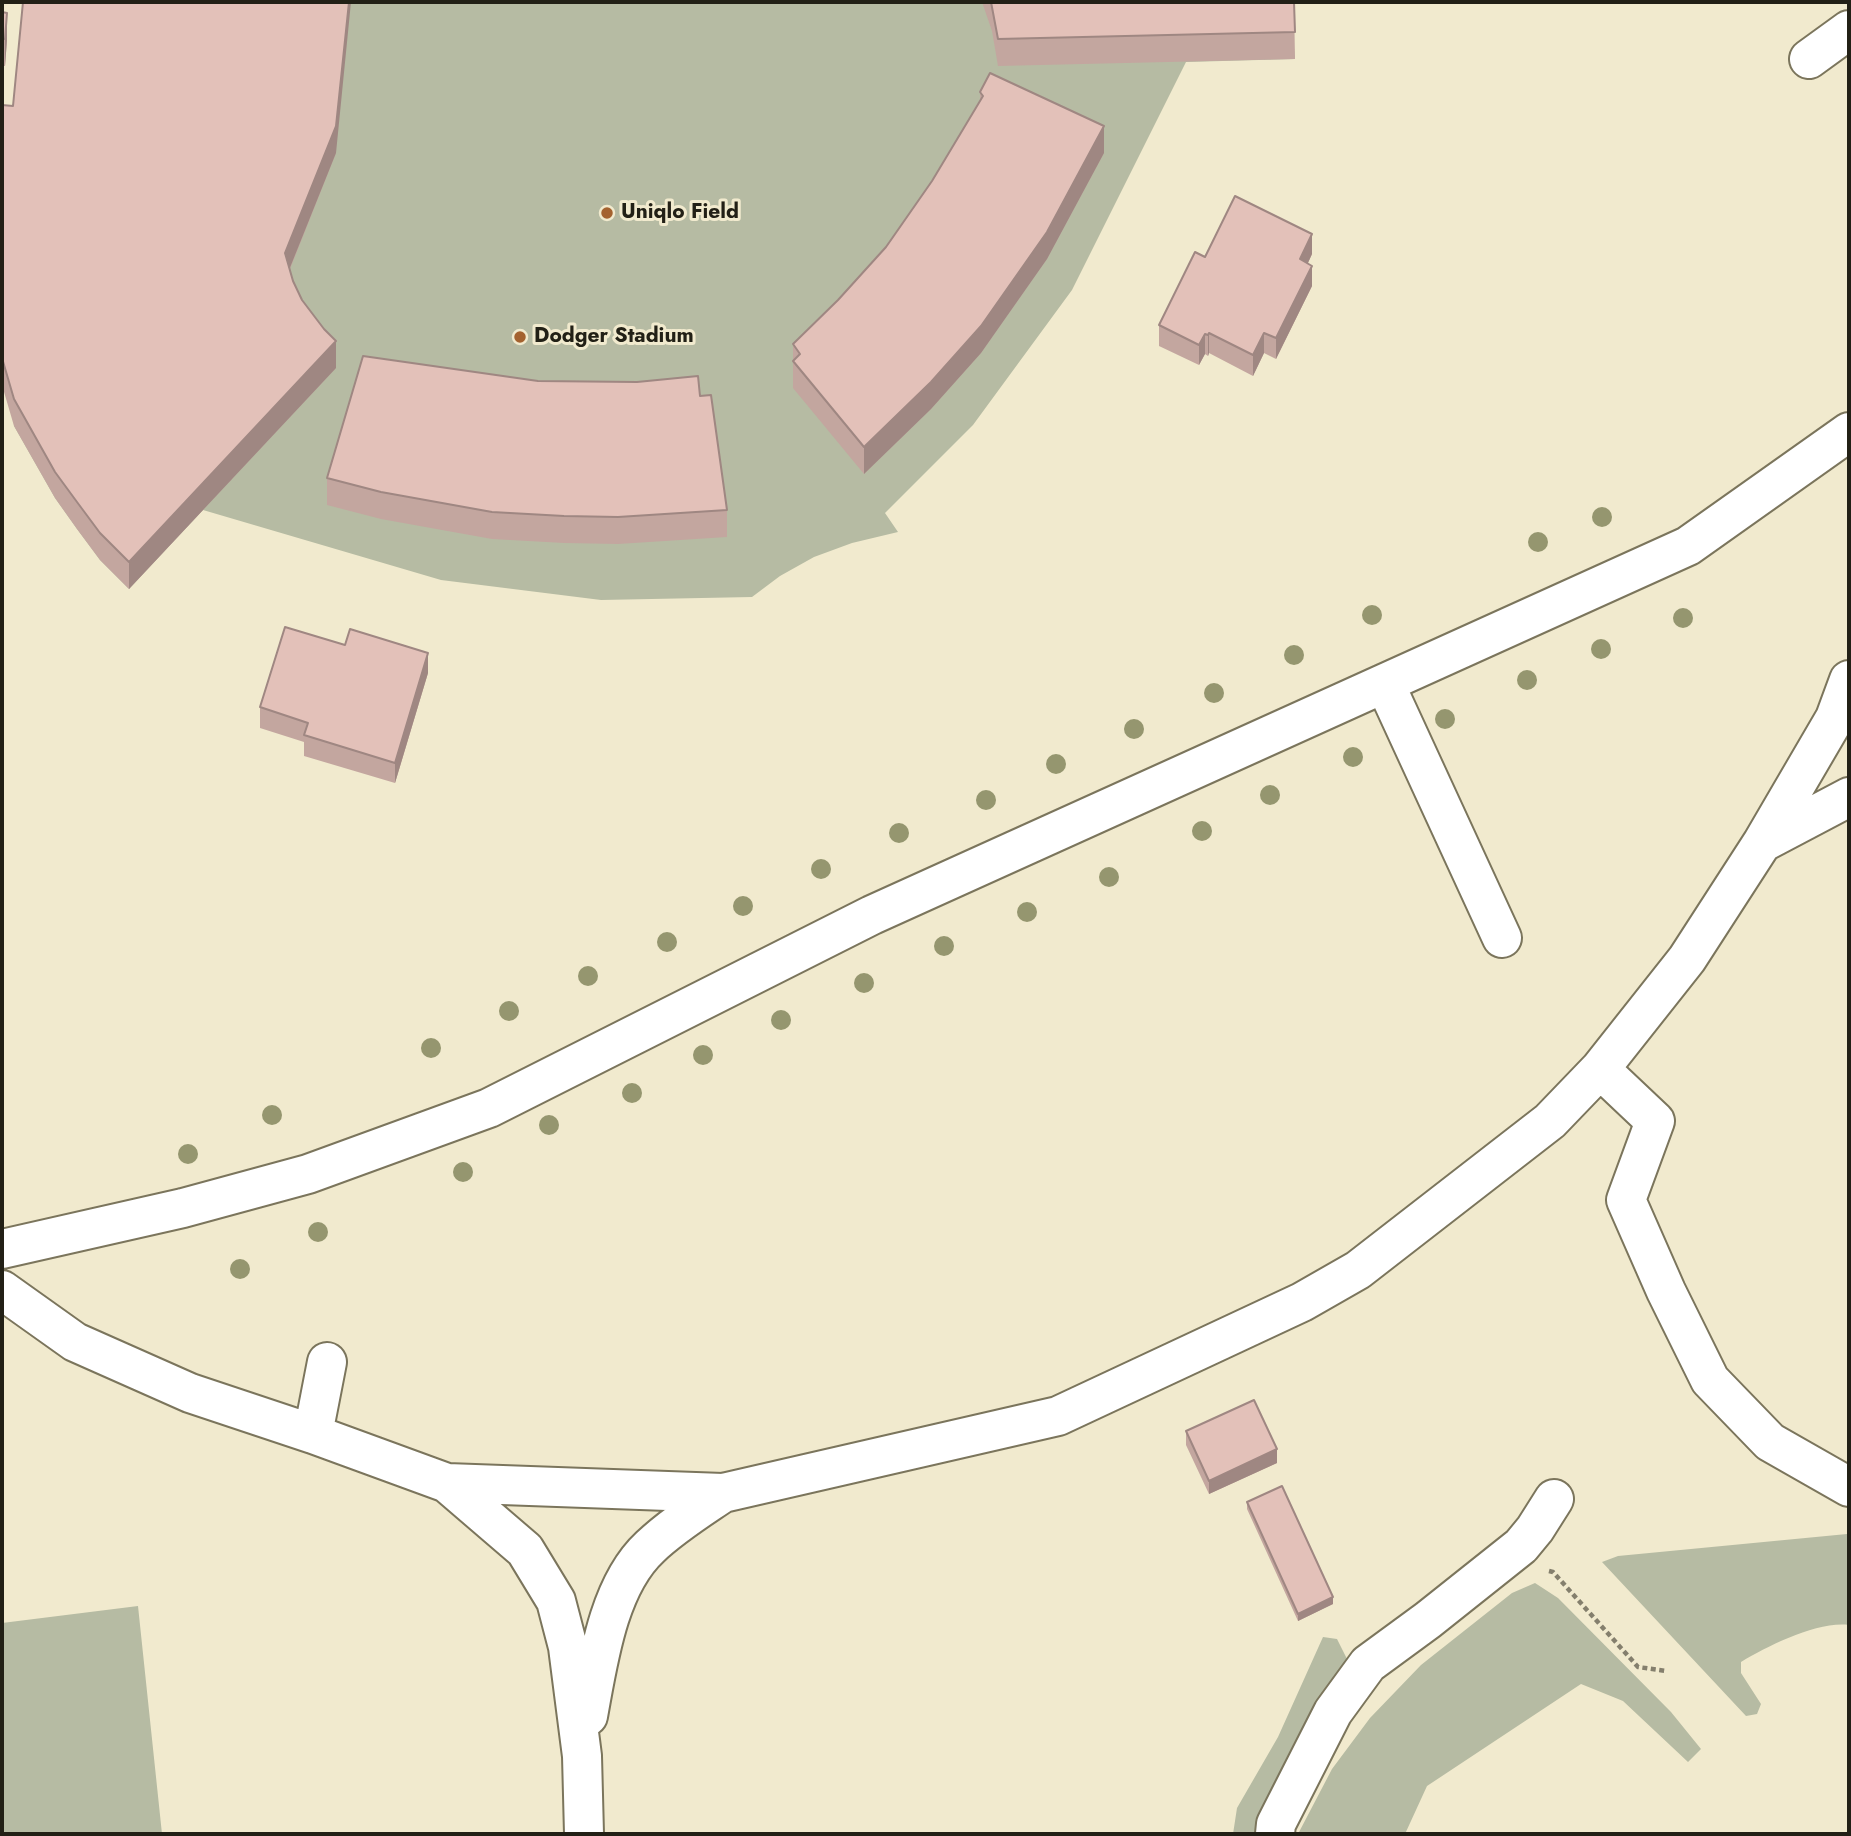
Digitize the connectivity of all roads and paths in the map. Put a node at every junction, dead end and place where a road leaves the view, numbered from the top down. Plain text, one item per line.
1 (1849, 30) edge
2 (1809, 59) dead end
3 (1849, 432) edge
4 (1849, 680) edge
5 (1385, 684) junction
6 (1849, 797) edge
7 (1762, 843) junction
8 (1502, 938) dead end
9 (1601, 1069) junction
10 (2, 1249) edge
11 (2, 1290) edge
12 (327, 1362) dead end
13 (313, 1434) junction
14 (447, 1483) junction
15 (1849, 1487) edge
16 (723, 1493) junction
17 (1554, 1499) dead end
18 (1544, 1570) dead end
19 (1666, 1671) dead end
20 (582, 1756) junction
21 (584, 1834) edge
22 (1275, 1834) edge

1 - 2 lane
3 - 5 lane
4 - 7 lane
5 - 8 lane
5 - 10 lane
6 - 7 lane
7 - 9 lane
9 - 15 lane
9 - 16 lane
11 - 13 lane
12 - 13 lane
13 - 14 lane
14 - 16 lane
14 - 20 lane
16 - 20 lane
17 - 22 lane
18 - 19 path
20 - 21 lane

